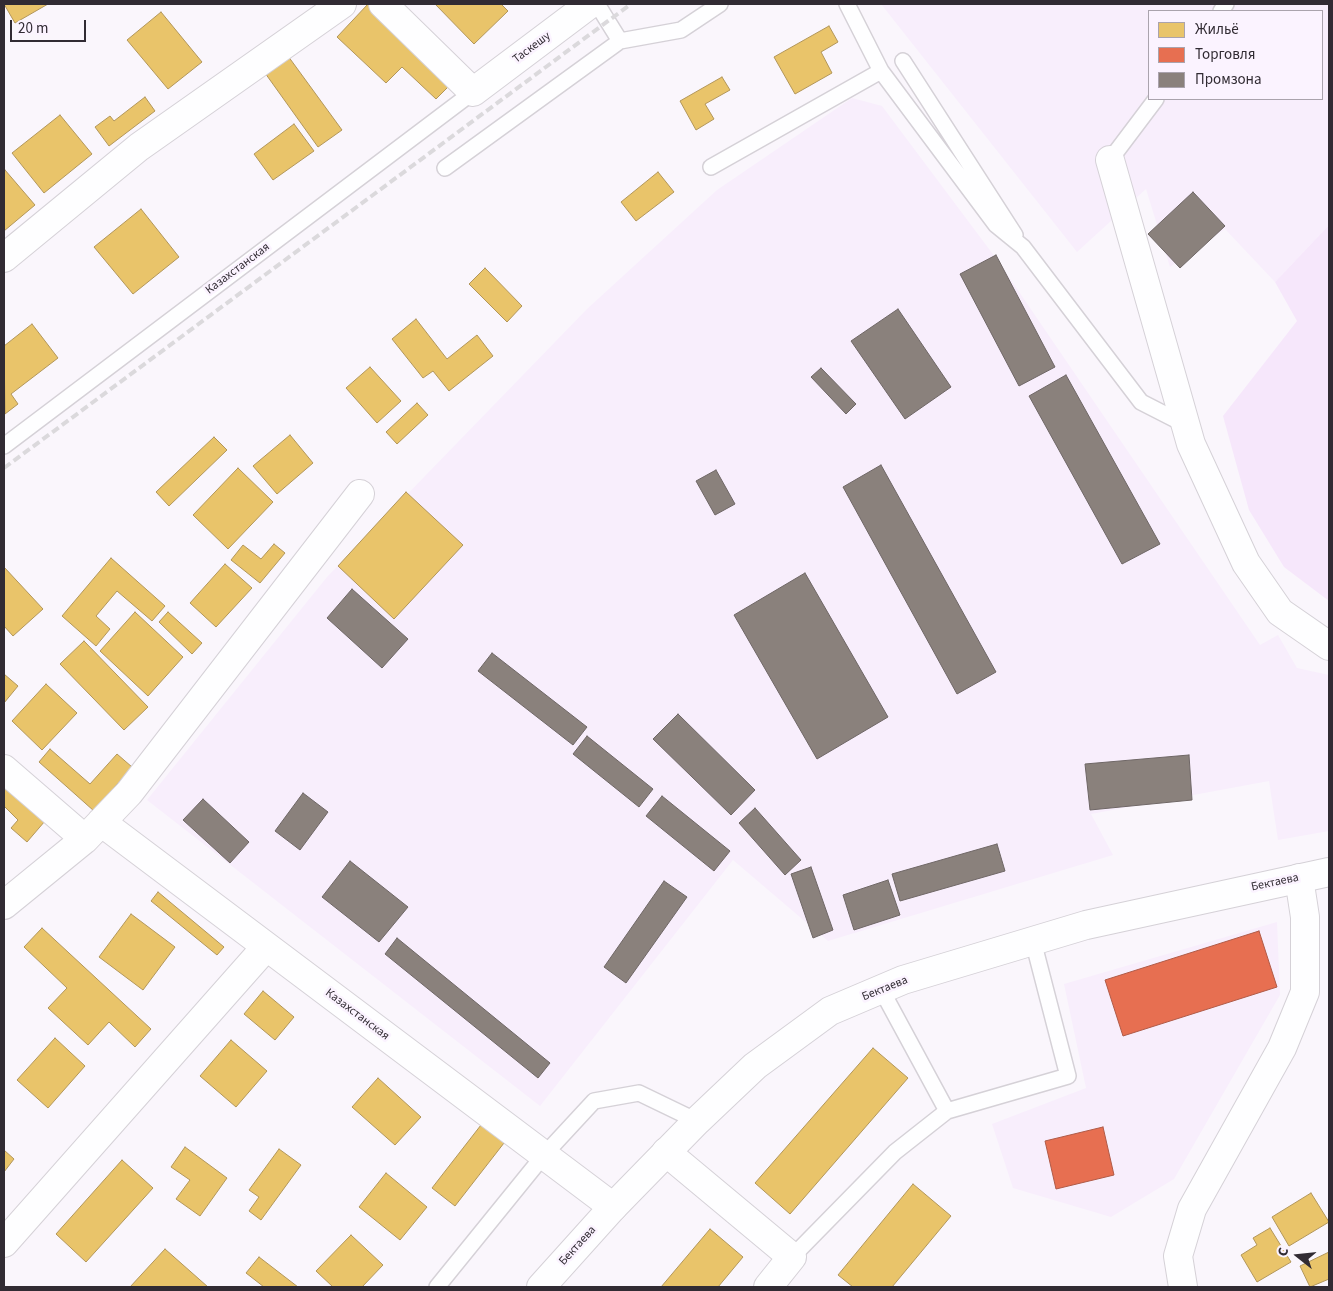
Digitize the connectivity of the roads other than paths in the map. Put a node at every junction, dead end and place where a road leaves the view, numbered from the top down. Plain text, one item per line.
1 (342, 4) edge
2 (384, 4) edge
3 (590, 4) edge
4 (597, 4) edge
5 (720, 4) edge
6 (847, 4) edge
7 (620, 41) junction
8 (903, 61) dead end
9 (881, 72) junction
10 (473, 92) junction
11 (1155, 100) edge
12 (1110, 160) joint
13 (711, 167) dead end
14 (445, 168) dead end
15 (1023, 247) junction
16 (4, 258) edge
17 (1186, 425) junction
18 (4, 446) edge
19 (360, 494) dead end
20 (1329, 646) edge
21 (4, 769) edge
22 (93, 830) junction
23 (1329, 872) edge
24 (1299, 878) junction
25 (4, 905) edge
26 (1033, 941) junction
27 (266, 947) junction
28 (881, 989) junction
29 (947, 1111) junction
30 (697, 1120) junction
31 (666, 1152) junction
32 (544, 1155) junction
33 (613, 1207) junction
34 (4, 1243) edge
35 (792, 1257) junction
36 (437, 1287) edge
37 (541, 1287) edge
38 (768, 1287) edge
39 (1184, 1287) edge

1 - 16 street
2 - 10 street
3 - 10 street, Таскешу
4 - 7 lane
5 - 7 lane
6 - 9 lane
7 - 14 lane
8 - 15 lane
9 - 13 lane
9 - 15 lane
10 - 18 lane, Казахстанская
11 - 12 lane
12 - 17 street
15 - 17 lane
17 - 20 street
19 - 22 street
21 - 22 street, Казахстанская
22 - 25 street
22 - 27 street, Казахстанская
23 - 24 street, Бектаева
24 - 26 street, Бектаева
24 - 39 street
26 - 28 street, Бектаева
26 - 29 lane
27 - 32 street, Казахстанская
27 - 34 street
28 - 29 lane
28 - 30 street, Бектаева
29 - 35 lane
30 - 31 street, Бектаева
30 - 32 lane
31 - 33 street, Бектаева
31 - 35 street
32 - 33 street, Казахстанская
32 - 36 lane
33 - 37 street, Бектаева
35 - 38 street

